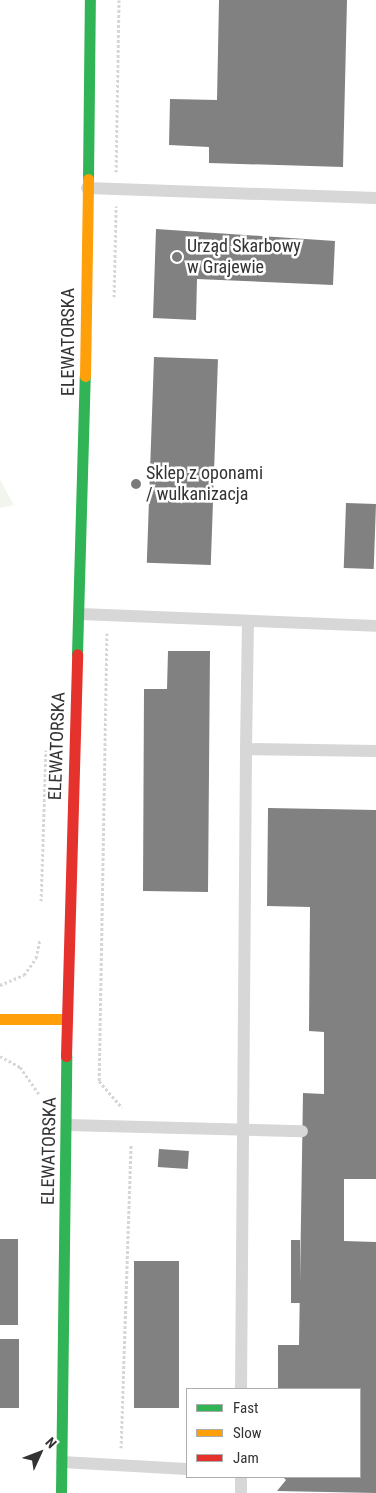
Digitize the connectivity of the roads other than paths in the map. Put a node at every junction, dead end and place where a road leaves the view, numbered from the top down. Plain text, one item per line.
1 (90, 0) edge
2 (87, 188) junction
3 (376, 198) edge
4 (80, 614) junction
5 (248, 621) junction
6 (376, 626) edge
7 (246, 749) junction
8 (376, 751) edge
9 (0, 1018) edge
10 (66, 1019) junction
11 (67, 1125) junction
12 (240, 1129) junction
13 (302, 1131) dead end
14 (241, 1388) edge
15 (62, 1462) junction
16 (186, 1469) edge
17 (241, 1478) edge
18 (61, 1493) edge
19 (241, 1493) edge

1 - 2 street, ELEWATORSKA
2 - 3 lane
2 - 4 street, ELEWATORSKA
4 - 5 lane
4 - 10 street, ELEWATORSKA
5 - 6 lane
5 - 7 lane
7 - 8 lane
7 - 12 lane
9 - 10 street
10 - 11 street, ELEWATORSKA
11 - 12 lane
11 - 15 street, ELEWATORSKA
12 - 13 lane
12 - 14 lane
15 - 16 lane
15 - 18 street, ELEWATORSKA
17 - 19 lane

